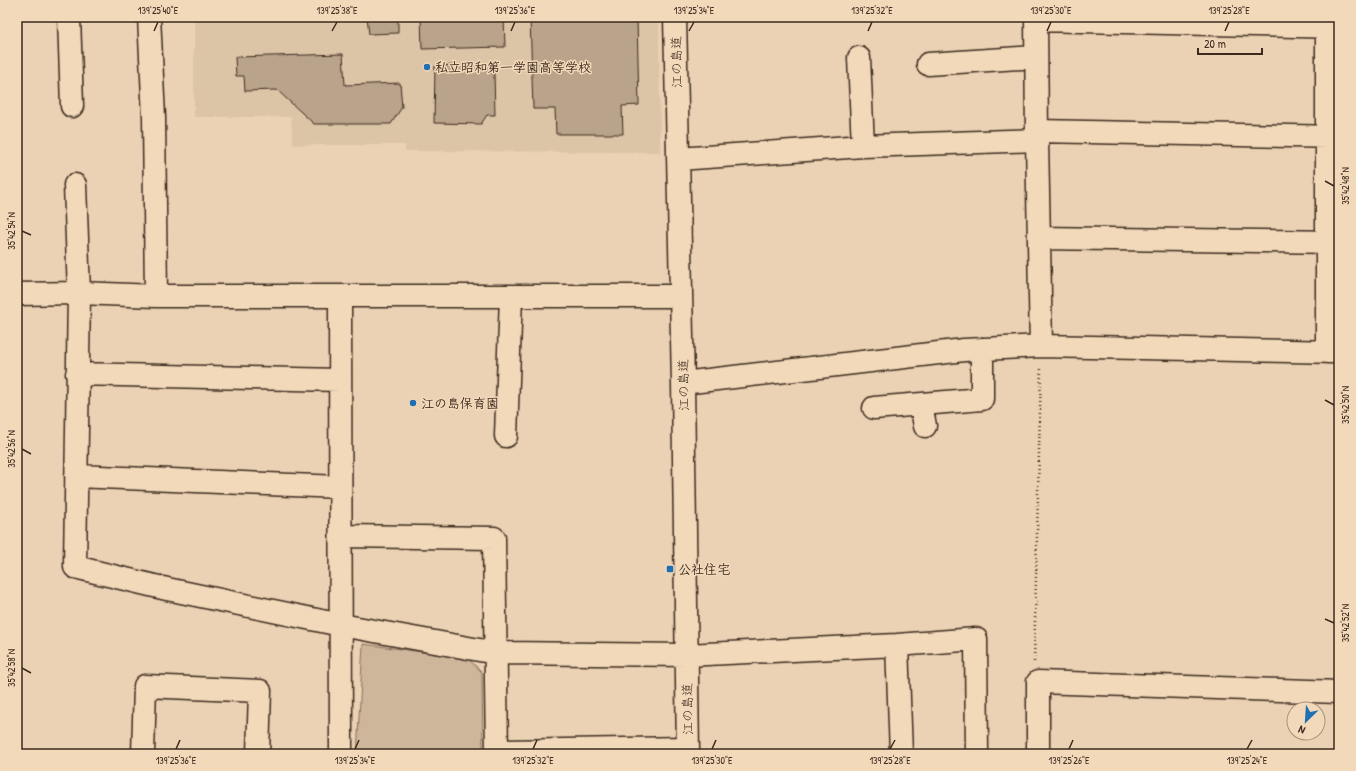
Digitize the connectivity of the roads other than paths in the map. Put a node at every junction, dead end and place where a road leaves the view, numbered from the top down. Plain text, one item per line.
1 (69, 17) edge
2 (149, 17) edge
3 (675, 17) edge
4 (1036, 18) edge
5 (1331, 24) edge
6 (1036, 57) junction
7 (858, 58) dead end
8 (928, 64) dead end
9 (72, 106) dead end
10 (1037, 135) junction
11 (1333, 137) edge
12 (863, 146) junction
13 (678, 159) junction
14 (75, 185) dead end
15 (1039, 238) junction
16 (1333, 242) edge
17 (78, 293) junction
18 (17, 294) edge
19 (156, 296) junction
20 (340, 296) junction
21 (510, 296) junction
22 (680, 296) junction
23 (1041, 346) junction
24 (982, 349) junction
25 (1333, 352) edge
26 (77, 374) junction
27 (340, 380) junction
28 (683, 384) junction
29 (921, 404) junction
30 (874, 408) dead end
31 (925, 426) dead end
32 (506, 436) dead end
33 (76, 476) junction
34 (340, 487) junction
35 (341, 536) junction
36 (341, 625) junction
37 (897, 645) junction
38 (496, 653) junction
39 (686, 655) junction
40 (1339, 692) edge
41 (688, 751) edge
42 (497, 753) edge
43 (143, 754) edge
44 (258, 754) edge
45 (341, 754) edge
46 (901, 754) edge
47 (977, 754) edge
48 (1038, 754) edge

1 - 9 street
2 - 19 street
3 - 13 street, 江の島道
4 - 5 street
4 - 6 street
5 - 11 street
6 - 8 street
6 - 10 street
7 - 12 street
10 - 11 street
10 - 12 street
10 - 15 street
11 - 16 street
12 - 13 street
13 - 22 street, 江の島道
14 - 17 street
15 - 16 street
15 - 23 street
16 - 25 street
17 - 18 street
17 - 19 street
17 - 26 street
19 - 20 street
20 - 21 street
20 - 27 street
21 - 22 street
21 - 32 street
22 - 28 street, 江の島道
23 - 24 street
23 - 25 street
24 - 28 street
24 - 29 street
26 - 27 street
26 - 33 street
27 - 34 street
28 - 39 street, 江の島道
29 - 30 street
29 - 31 street
33 - 34 street
33 - 36 street
34 - 35 street
35 - 36 street
35 - 38 street
36 - 38 street
36 - 45 street
37 - 39 street
37 - 46 street
37 - 47 street
38 - 39 street
38 - 42 street
39 - 41 street, 江の島道
40 - 48 street
41 - 42 street
43 - 44 street

